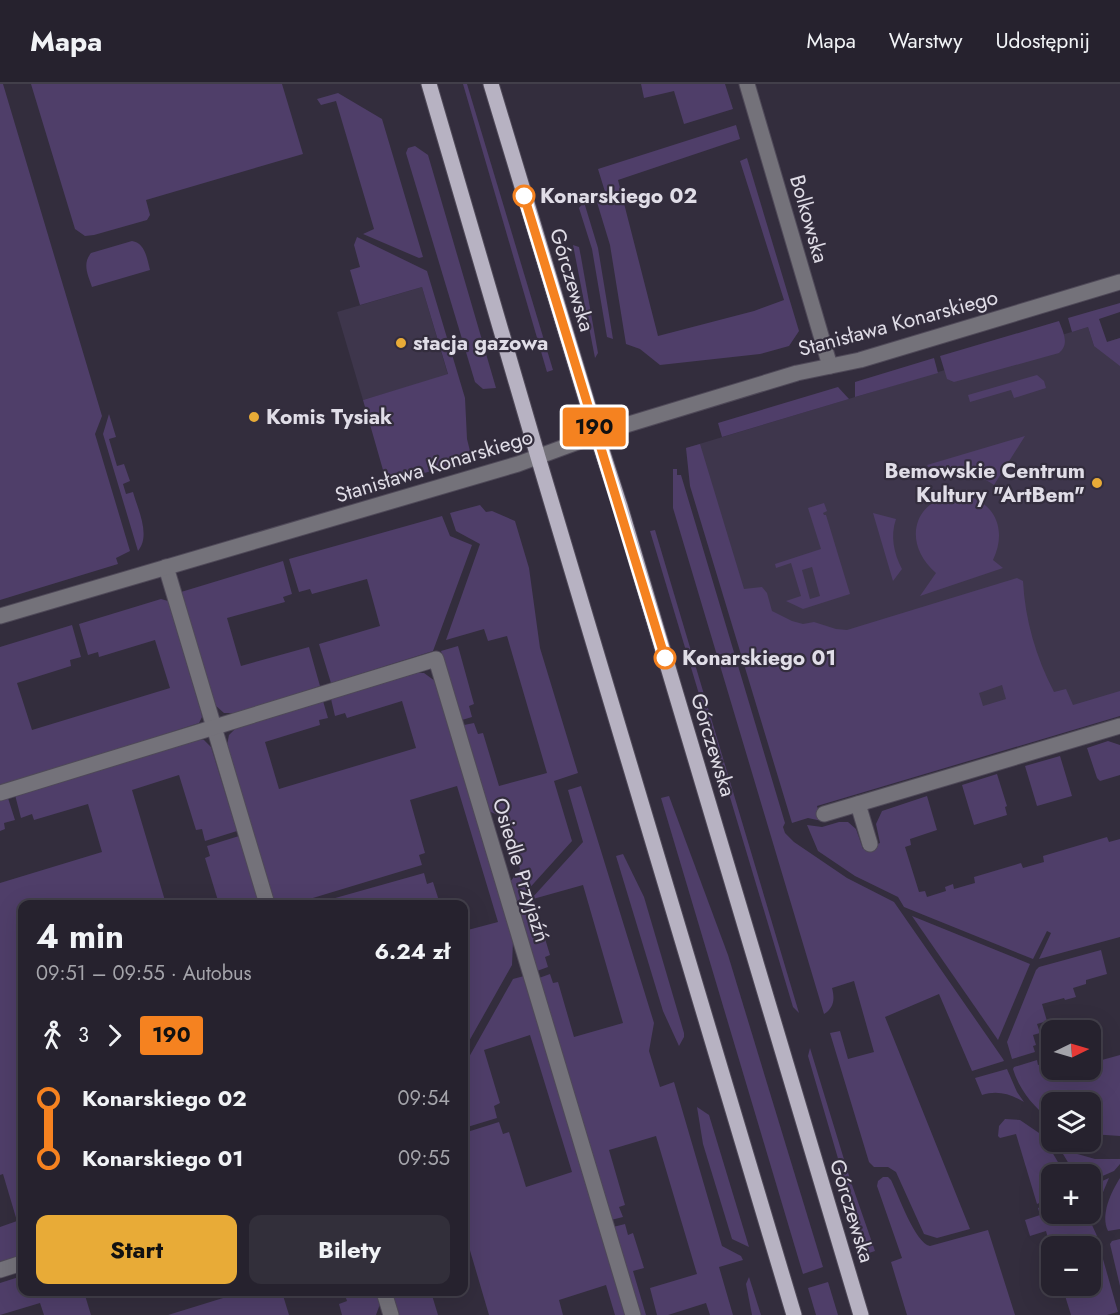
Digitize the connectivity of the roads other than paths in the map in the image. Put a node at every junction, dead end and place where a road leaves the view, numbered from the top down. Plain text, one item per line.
1 (429, 84) edge
2 (491, 84) edge
3 (747, 84) edge
4 (1120, 282) edge
5 (830, 366) junction
6 (597, 435) junction
7 (538, 457) junction
8 (166, 567) junction
9 (0, 616) edge
10 (1120, 726) edge
11 (214, 727) junction
12 (0, 793) edge
13 (858, 804) junction
14 (824, 814) dead end
15 (870, 844) dead end
16 (266, 900) edge
17 (18, 1264) edge
18 (0, 1270) edge
19 (385, 1296) edge
20 (391, 1315) edge
21 (633, 1315) edge
22 (794, 1315) edge
23 (861, 1315) edge

1 - 7 main road
2 - 6 main road, Górczewska
3 - 5 street, Bolkowska
4 - 5 street, Stanisława Konarskiego
5 - 6 street, Stanisława Konarskiego
6 - 7 street, Stanisława Konarskiego
6 - 23 main road, Górczewska
7 - 8 street, Stanisława Konarskiego
7 - 22 main road
8 - 9 street, Stanisława Konarskiego
8 - 11 street
10 - 13 street
11 - 12 street, Osiedle Przyjaźń
11 - 16 street
11 - 21 street, Osiedle Przyjaźń
13 - 14 street
13 - 15 street
17 - 18 street
19 - 20 street

